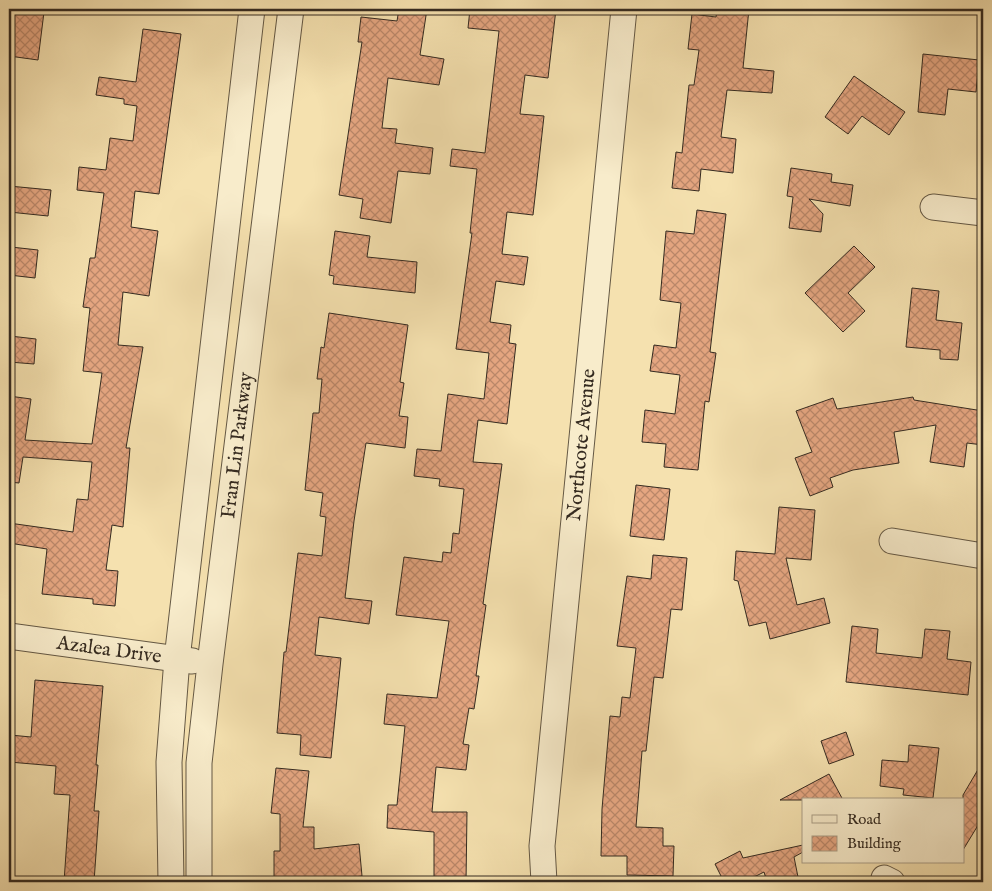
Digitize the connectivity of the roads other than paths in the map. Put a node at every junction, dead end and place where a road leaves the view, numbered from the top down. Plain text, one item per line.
1 (252, 9) edge
2 (291, 9) edge
3 (624, 9) edge
4 (933, 207) dead end
5 (983, 213) edge
6 (892, 541) dead end
7 (983, 556) edge
8 (9, 636) edge
9 (177, 659) junction
10 (210, 664) junction
11 (171, 882) edge
12 (199, 882) edge
13 (544, 882) edge

1 - 9 street, Fran Lin Parkway
2 - 10 street, Fran Lin Parkway
3 - 13 street, Northcote Avenue
4 - 5 street
6 - 7 street
8 - 9 street, Azalea Drive
9 - 10 street, Azalea Drive
9 - 11 street, Fran Lin Parkway
10 - 12 street, Fran Lin Parkway

